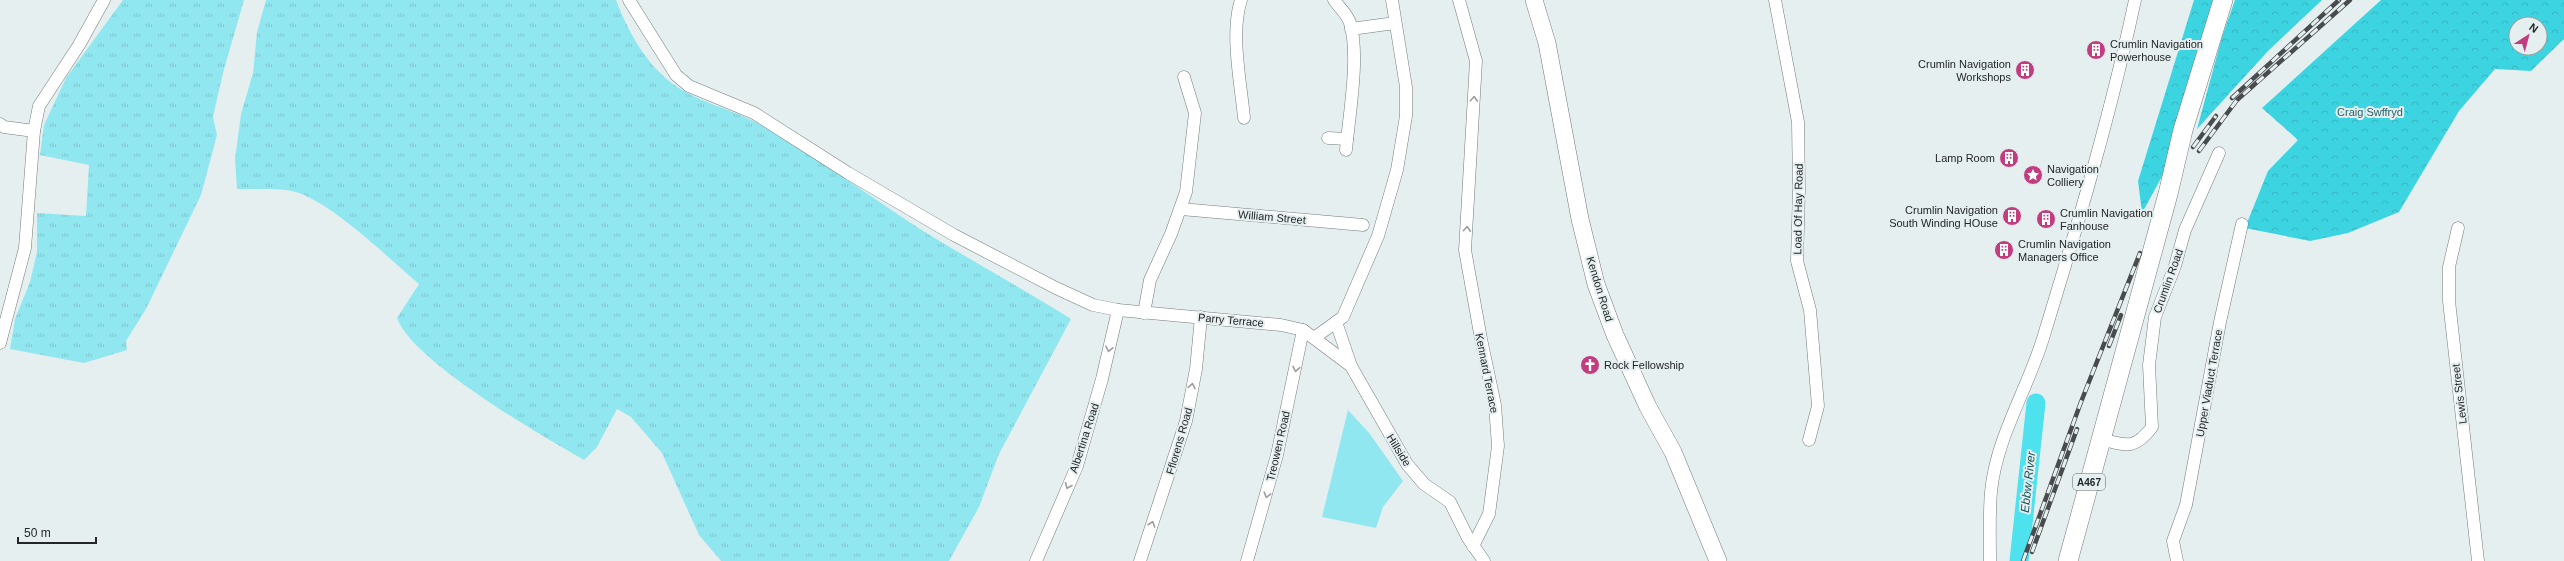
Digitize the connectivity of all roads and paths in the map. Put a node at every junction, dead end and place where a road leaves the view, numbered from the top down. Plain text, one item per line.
1 (104, 0) edge
2 (629, 0) edge
3 (1241, 0) edge
4 (1334, 0) edge
5 (1392, 0) edge
6 (1459, 0) edge
7 (1534, 0) edge
8 (1775, 0) edge
9 (2135, 0) edge
10 (2223, 0) edge
11 (1395, 23) junction
12 (1351, 29) junction
13 (1184, 77) dead end
14 (1244, 118) dead end
15 (0, 124) edge
16 (34, 131) junction
17 (1328, 138) dead end
18 (2219, 153) dead end
19 (1181, 209) junction
20 (2242, 224) dead end
21 (1364, 225) dead end
22 (2458, 228) dead end
23 (1118, 310) junction
24 (1144, 313) junction
25 (1201, 317) junction
26 (1336, 322) junction
27 (1303, 330) junction
28 (1314, 338) junction
29 (0, 343) edge
30 (1351, 366) junction
31 (2101, 439) junction
32 (1809, 440) dead end
33 (1473, 546) junction
34 (1036, 561) edge
35 (1140, 561) edge
36 (1247, 561) edge
37 (1484, 561) edge
38 (1718, 561) edge
39 (1990, 561) edge
40 (2068, 561) edge
41 (2177, 561) edge
42 (2478, 561) edge

1 - 16 street
2 - 23 street, Parry Terrace
3 - 14 street
4 - 12 street
5 - 11 street
33 -> 6 street, Kennard Terrace
7 - 38 main road, Kendon Road
8 - 32 street, Load Of Hay Road
9 - 39 street
10 - 31 main road, A467
11 - 12 street
11 - 26 street
12 - 17 street
13 - 19 street
15 - 16 street
16 - 29 street
18 - 31 street, Crumlin Road
19 - 21 street, William Street
19 - 24 street
20 - 41 street, Upper Viaduct Terrace
22 - 42 street, Lewis Street
23 - 24 street, Parry Terrace
23 -> 34 street, Albertina Road
24 - 25 street, Parry Terrace
25 - 27 street, Parry Terrace
35 -> 25 street, Fflorens Road
26 - 28 street
26 - 30 street
27 - 28 street, Parry Terrace
27 -> 36 street, Treowen Road
28 - 30 street, Hillside
30 - 33 street, Hillside
31 - 40 main road, A467
33 - 37 street, Hillside

